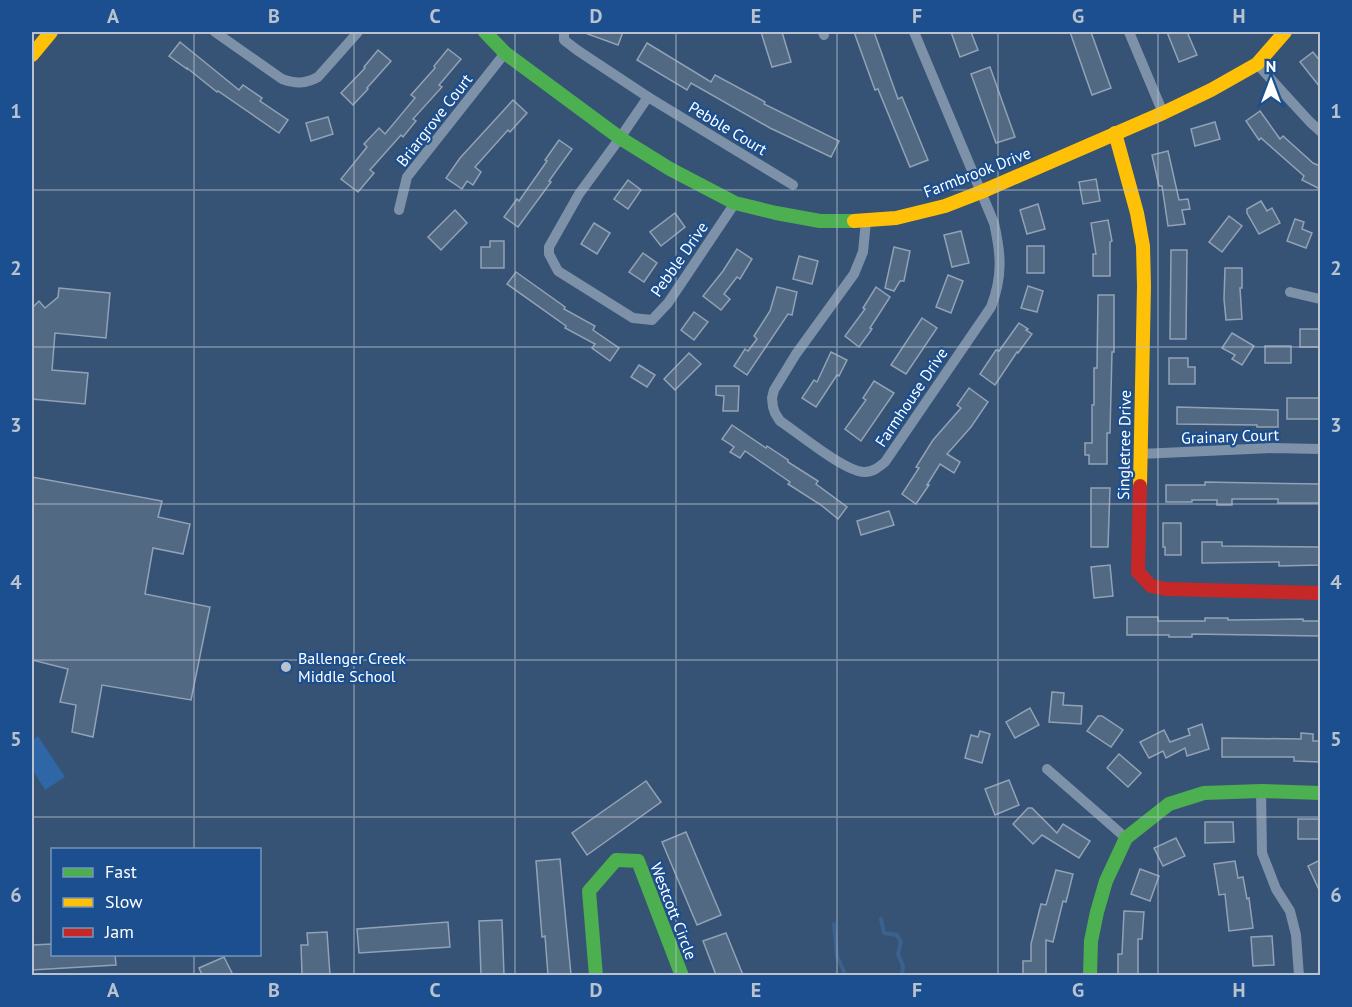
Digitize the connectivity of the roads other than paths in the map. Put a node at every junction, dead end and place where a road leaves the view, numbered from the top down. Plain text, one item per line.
1 (51, 32) edge
2 (215, 32) edge
3 (358, 32) edge
4 (484, 32) edge
5 (564, 32) edge
6 (914, 32) edge
7 (1129, 32) edge
8 (1285, 32) edge
9 (506, 54) junction
10 (32, 55) edge
11 (1257, 64) junction
12 (648, 97) junction
13 (1163, 113) junction
14 (1320, 130) edge
15 (1115, 133) junction
16 (620, 138) junction
17 (793, 185) dead end
18 (981, 192) junction
19 (735, 203) junction
20 (399, 210) dead end
21 (866, 221) junction
22 (1290, 292) dead end
23 (1320, 299) edge
24 (1320, 449) edge
25 (1140, 454) junction
26 (1320, 593) edge
27 (1047, 770) dead end
28 (1261, 791) junction
29 (1320, 793) edge
30 (1126, 838) junction
31 (596, 975) edge
32 (682, 975) edge
33 (1090, 975) edge
34 (1299, 975) edge

1 - 10 street
2 - 3 street
4 - 9 street, Farmbrook Drive
5 - 12 street, Pebble Court
6 - 18 street
7 - 13 street
8 - 11 street, Farmbrook Drive
9 - 16 street, Farmbrook Drive
9 - 20 street, Briargrove Court
11 - 13 street, Farmbrook Drive
11 - 14 street
12 - 16 street
12 - 17 street, Pebble Court
13 - 15 street, Farmbrook Drive
15 - 18 street, Farmbrook Drive
15 - 25 street, Singletree Drive
16 - 19 street, Farmbrook Drive
16 - 19 street, Pebble Drive
18 - 21 street, Farmbrook Drive
18 - 21 street, Farmhouse Drive
19 - 21 street, Farmbrook Drive
22 - 23 street
24 - 25 street, Grainary Court
25 - 26 street, Singletree Drive
27 - 30 street
28 - 29 street
28 - 30 street
28 - 34 street
30 - 33 street
31 - 32 street, Westcott Circle

